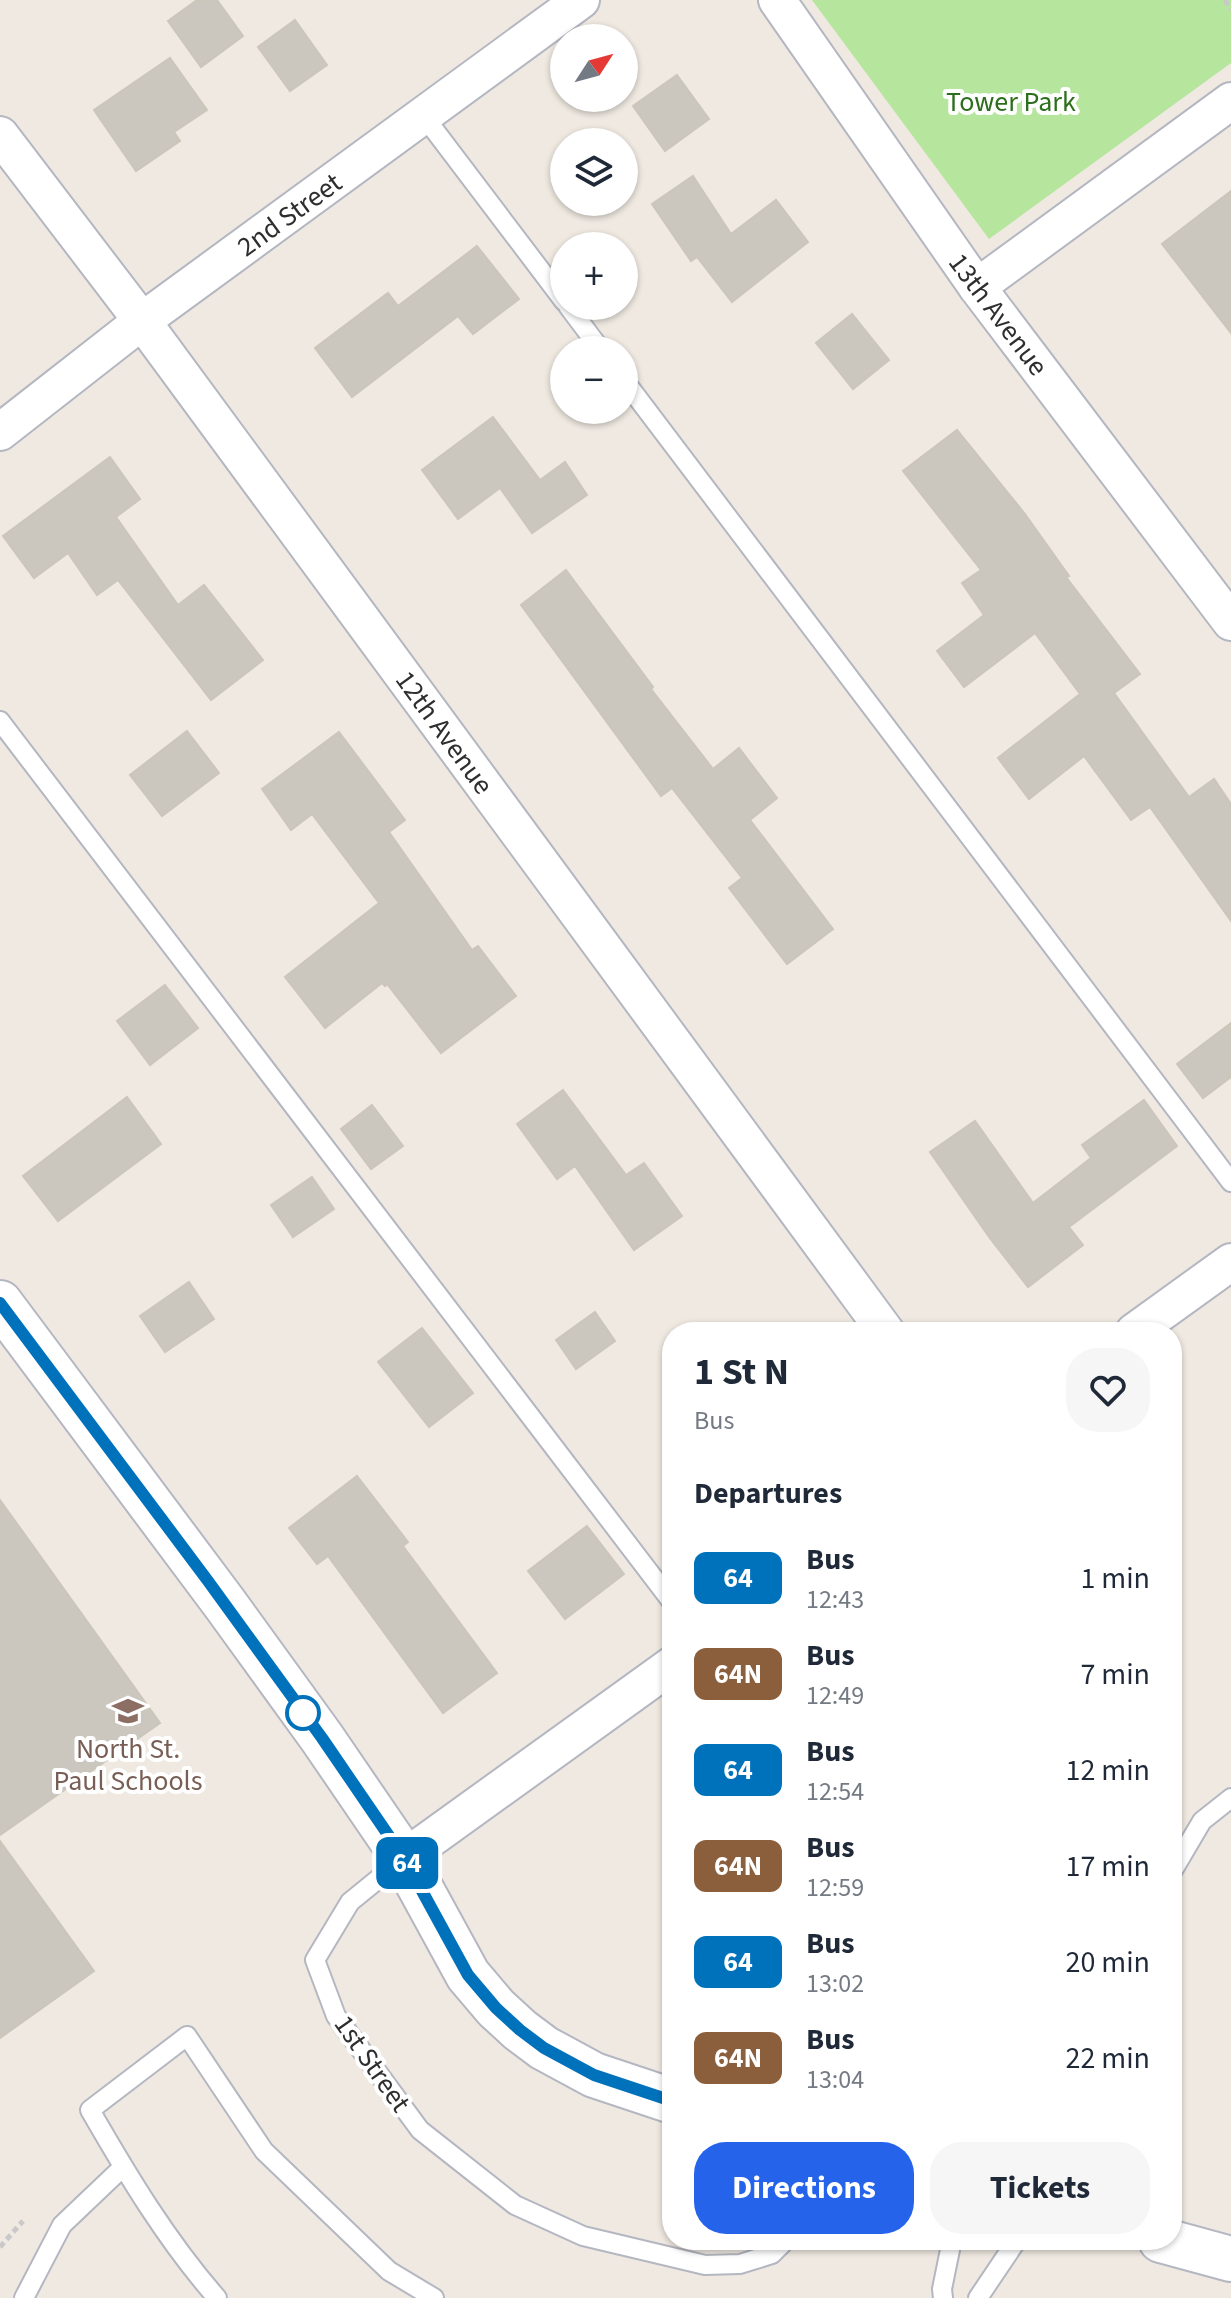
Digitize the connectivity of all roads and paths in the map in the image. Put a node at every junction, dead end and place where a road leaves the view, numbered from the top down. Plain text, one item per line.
1 (581, 0) edge
2 (777, 0) edge
3 (1225, 0) edge
4 (1231, 10) edge
5 (1231, 101) edge
6 (423, 115) junction
7 (0, 135) edge
8 (550, 283) edge
9 (977, 287) junction
10 (142, 321) junction
11 (638, 398) edge
12 (0, 432) edge
13 (1231, 622) edge
14 (0, 721) edge
15 (1231, 1182) edge
16 (1231, 1262) edge
17 (0, 1303) edge
18 (879, 1322) edge
19 (1148, 1322) edge
20 (662, 1589) edge
21 (662, 1672) edge
22 (1231, 1798) edge
23 (1182, 1855) edge
24 (404, 1858) junction
25 (662, 2098) edge
26 (123, 2167) junction
27 (1182, 2246) edge
28 (776, 2250) edge
29 (950, 2250) edge
30 (1010, 2250) edge
31 (1231, 2259) edge
32 (24, 2298) edge
33 (217, 2298) edge
34 (434, 2298) edge
35 (943, 2298) edge
36 (978, 2298) edge

1 - 6 street, 2nd Street
2 - 9 street, 13th Avenue
3 - 4 path
5 - 9 street
6 - 8 lane
6 - 10 street, 2nd Street
7 - 10 street, 12th Avenue
9 - 13 street, 13th Avenue
10 - 12 street, 2nd Street
10 - 18 street, 12th Avenue
11 - 15 lane
14 - 20 lane
16 - 19 street
17 - 24 street
21 - 24 street, 1st Street
22 - 23 lane
24 - 25 street
24 - 28 lane, 1st Street
26 - 32 lane
26 - 33 lane
26 - 34 lane
27 - 31 street
29 - 35 lane
30 - 36 lane

